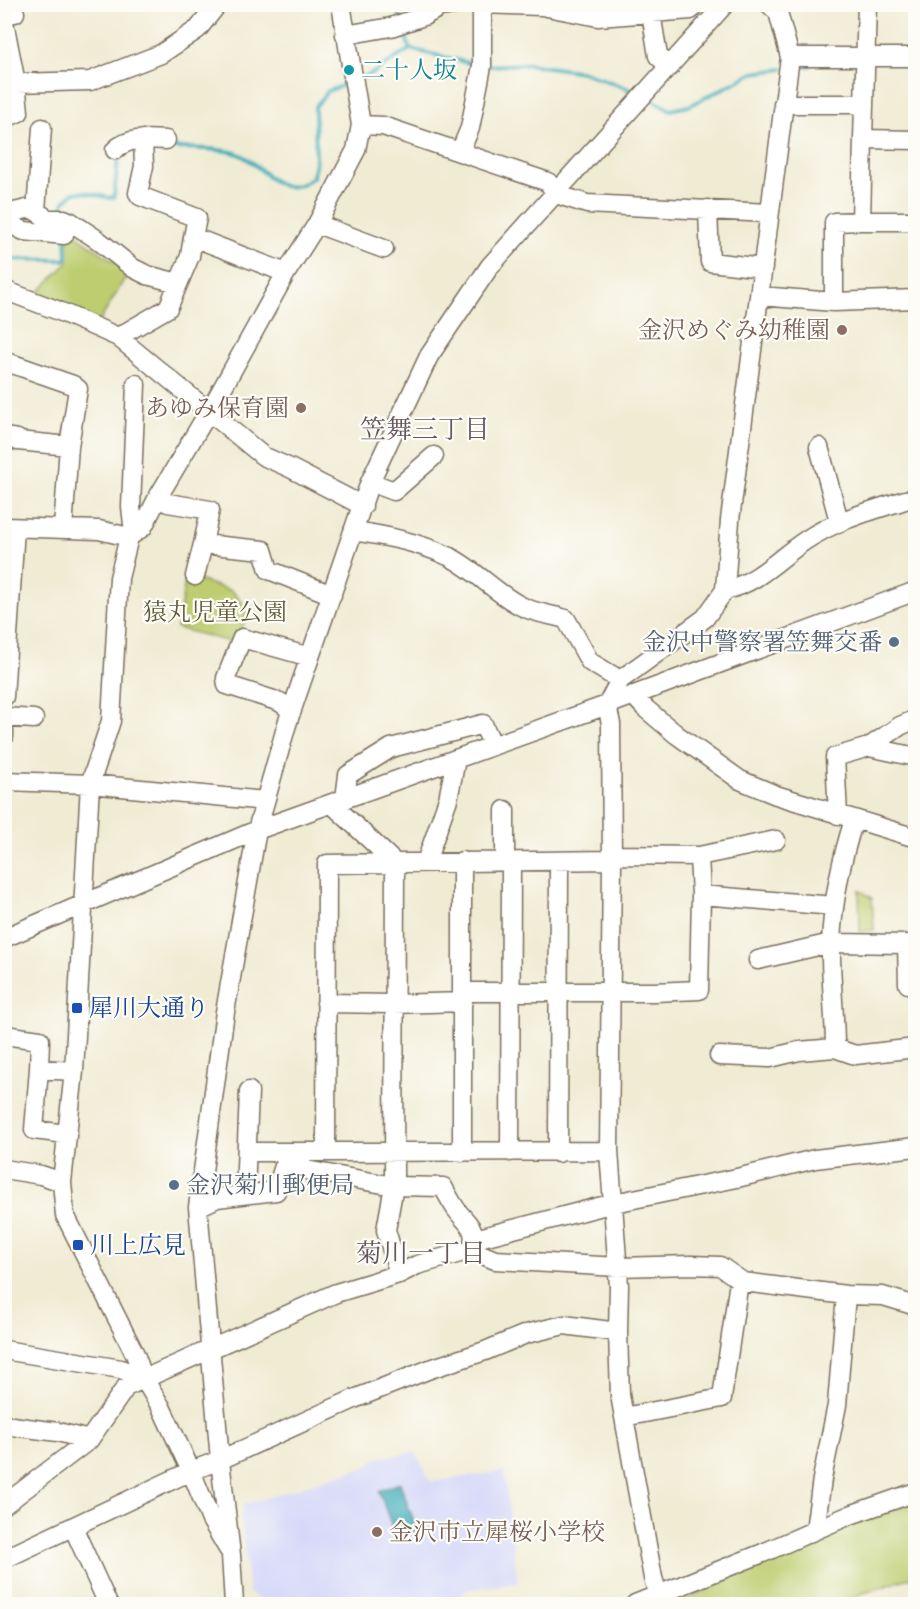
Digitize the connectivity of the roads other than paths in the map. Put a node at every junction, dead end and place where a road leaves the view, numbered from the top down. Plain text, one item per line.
1 (218, 4) edge
2 (340, 4) edge
3 (459, 4) edge
4 (478, 4) edge
5 (725, 4) edge
6 (769, 4) edge
7 (867, 4) edge
8 (482, 5) edge
9 (692, 10) dead end
10 (11, 13) edge
11 (651, 13) junction
12 (345, 34) junction
13 (790, 57) junction
14 (865, 57) junction
15 (915, 57) edge
16 (670, 67) junction
17 (16, 84) junction
18 (783, 104) junction
19 (864, 104) junction
20 (4, 119) edge
21 (361, 125) junction
22 (42, 128) dead end
23 (143, 139) junction
24 (863, 139) junction
25 (166, 140) dead end
26 (915, 140) edge
27 (115, 150) dead end
28 (460, 152) junction
29 (556, 194) junction
30 (708, 209) junction
31 (36, 211) junction
32 (769, 213) junction
33 (861, 221) junction
34 (915, 221) edge
35 (317, 224) junction
36 (64, 235) dead end
37 (194, 237) junction
38 (384, 249) dead end
39 (763, 268) junction
40 (286, 273) junction
41 (178, 283) junction
42 (4, 290) edge
43 (760, 296) junction
44 (915, 299) edge
45 (834, 302) junction
46 (118, 337) junction
47 (4, 361) edge
48 (136, 384) dead end
49 (208, 412) junction
50 (4, 437) edge
51 (69, 446) junction
52 (819, 447) dead end
53 (434, 456) dead end
54 (370, 482) junction
55 (158, 497) junction
56 (915, 498) edge
57 (363, 506) junction
58 (839, 521) junction
59 (10, 524) edge
60 (63, 529) junction
61 (353, 531) junction
62 (131, 535) junction
63 (203, 544) junction
64 (195, 576) dead end
65 (725, 590) junction
66 (915, 591) edge
67 (332, 595) junction
68 (310, 657) junction
69 (620, 680) junction
70 (633, 695) junction
71 (4, 697) edge
72 (607, 705) junction
73 (292, 711) junction
74 (4, 717) edge
75 (34, 719) dead end
76 (915, 719) edge
77 (4, 731) edge
78 (4, 736) edge
79 (493, 746) junction
80 (869, 747) junction
81 (915, 757) edge
82 (456, 760) junction
83 (4, 781) edge
84 (90, 784) junction
85 (265, 801) junction
86 (339, 801) junction
87 (506, 810) dead end
88 (846, 817) junction
89 (257, 830) junction
90 (915, 838) edge
91 (776, 840) dead end
92 (699, 856) junction
93 (612, 858) junction
94 (462, 861) junction
95 (559, 861) junction
96 (395, 862) junction
97 (426, 862) junction
98 (508, 862) junction
99 (701, 895) junction
100 (84, 905) junction
101 (834, 906) junction
102 (4, 938) edge
103 (831, 943) junction
104 (758, 960) dead end
105 (915, 984) edge
106 (559, 991) junction
107 (611, 991) junction
108 (511, 992) junction
109 (463, 997) junction
110 (326, 1003) junction
111 (393, 1004) junction
112 (4, 1035) edge
113 (835, 1048) junction
114 (907, 1049) dead end
115 (719, 1056) dead end
116 (39, 1069) junction
117 (74, 1071) junction
118 (249, 1091) dead end
119 (66, 1134) junction
120 (915, 1147) edge
121 (609, 1151) junction
122 (248, 1152) junction
123 (326, 1152) junction
124 (462, 1152) junction
125 (510, 1152) junction
126 (394, 1153) junction
127 (558, 1153) junction
128 (4, 1169) edge
129 (62, 1182) junction
130 (394, 1186) junction
131 (246, 1194) junction
132 (614, 1203) junction
133 (198, 1207) junction
134 (473, 1245) junction
135 (618, 1267) junction
136 (399, 1274) junction
137 (743, 1282) junction
138 (846, 1295) junction
139 (915, 1306) edge
140 (618, 1332) junction
141 (4, 1350) edge
142 (211, 1350) junction
143 (144, 1379) junction
144 (624, 1417) junction
145 (4, 1425) edge
146 (89, 1440) junction
147 (220, 1460) junction
148 (191, 1471) junction
149 (915, 1492) edge
150 (4, 1505) edge
151 (73, 1527) junction
152 (815, 1530) junction
153 (231, 1555) junction
154 (4, 1559) edge
155 (659, 1599) edge
156 (108, 1605) edge
157 (234, 1605) edge
158 (635, 1605) edge

1 - 17 street
2 - 12 street
3 - 12 street
4 - 8 street
5 - 16 street
6 - 13 street
7 - 14 street
8 - 11 street
8 - 28 street
9 - 11 street
10 - 17 street
11 - 16 street
12 - 21 street
13 - 14 street
13 - 18 street
14 - 15 street
14 - 19 street
16 - 29 street
17 - 20 street
18 - 19 street
18 - 32 street
19 - 24 street
21 - 28 street
21 - 35 street
22 - 31 street
23 - 25 street
23 - 27 street
23 - 37 street
24 - 26 street
24 - 33 street
28 - 29 street
29 - 30 street
29 - 54 street
30 - 32 street
30 - 39 street
31 - 36 street
31 - 41 street
32 - 39 street
33 - 34 street
33 - 45 street
35 - 38 street
35 - 40 street
37 - 40 street
37 - 41 street
39 - 43 street
40 - 49 street
41 - 46 street
42 - 46 street
43 - 45 street
43 - 65 street
44 - 45 street
46 - 49 street
47 - 51 street
48 - 62 street
49 - 55 street
49 - 57 street
50 - 51 street
51 - 60 street
52 - 58 street
53 - 54 street
54 - 57 street
55 - 62 street
55 - 63 street
56 - 58 street
57 - 61 street
58 - 65 street
59 - 60 street
59 - 71 street
60 - 62 street
61 - 67 street
61 - 69 street
62 - 84 street
63 - 64 street
63 - 67 street
65 - 69 street
66 - 70 street
67 - 68 street
68 - 73 street
68 - 73 street
69 - 72 street
70 - 72 street
70 - 88 street
72 - 79 street
72 - 93 street
73 - 85 street
74 - 75 street
76 - 80 street
77 - 78 street
79 - 82 street
79 - 86 street
80 - 81 street
80 - 88 street
82 - 86 street
82 - 97 street
83 - 84 street
84 - 85 street
84 - 100 street
85 - 89 street
86 - 89 street
86 - 96 street
87 - 98 street
88 - 90 street
88 - 101 street
89 - 100 street
89 - 133 street
91 - 92 street
92 - 93 street
92 - 99 street
93 - 95 street
93 - 107 street
94 - 97 street
94 - 98 street
94 - 109 street
95 - 98 street
95 - 106 street
96 - 97 street
96 - 110 street
96 - 111 street
98 - 108 street
99 - 101 street
99 - 107 street
100 - 102 street
100 - 117 street
101 - 103 street
103 - 104 street
103 - 105 street
103 - 113 street
106 - 107 street
106 - 108 street
106 - 127 street
107 - 121 street
108 - 109 street
108 - 125 street
109 - 111 street
109 - 124 street
110 - 111 street
110 - 123 street
111 - 126 street
112 - 116 street
113 - 114 street
113 - 115 street
116 - 117 street
116 - 119 street
117 - 119 street
118 - 122 street
119 - 129 street
120 - 132 street
121 - 127 street
121 - 132 street
122 - 123 street
122 - 131 street
123 - 126 street
124 - 125 street
124 - 126 street
125 - 127 street
126 - 130 street
128 - 129 street
129 - 143 street
130 - 131 street
130 - 134 street
130 - 136 street
131 - 133 street
132 - 134 street
132 - 135 street
133 - 142 street
134 - 135 street
134 - 136 street
135 - 137 street
135 - 140 street
136 - 142 street
137 - 138 street
137 - 144 street
138 - 139 street
138 - 152 street
140 - 144 street
140 - 147 street
141 - 143 street
142 - 143 street
142 - 147 street
143 - 146 street
143 - 148 street
144 - 155 street
145 - 146 street
146 - 150 street
147 - 148 street
147 - 153 street
148 - 151 street
148 - 153 street
149 - 152 street
151 - 154 street
151 - 156 street
152 - 155 street
153 - 157 street
155 - 158 street

